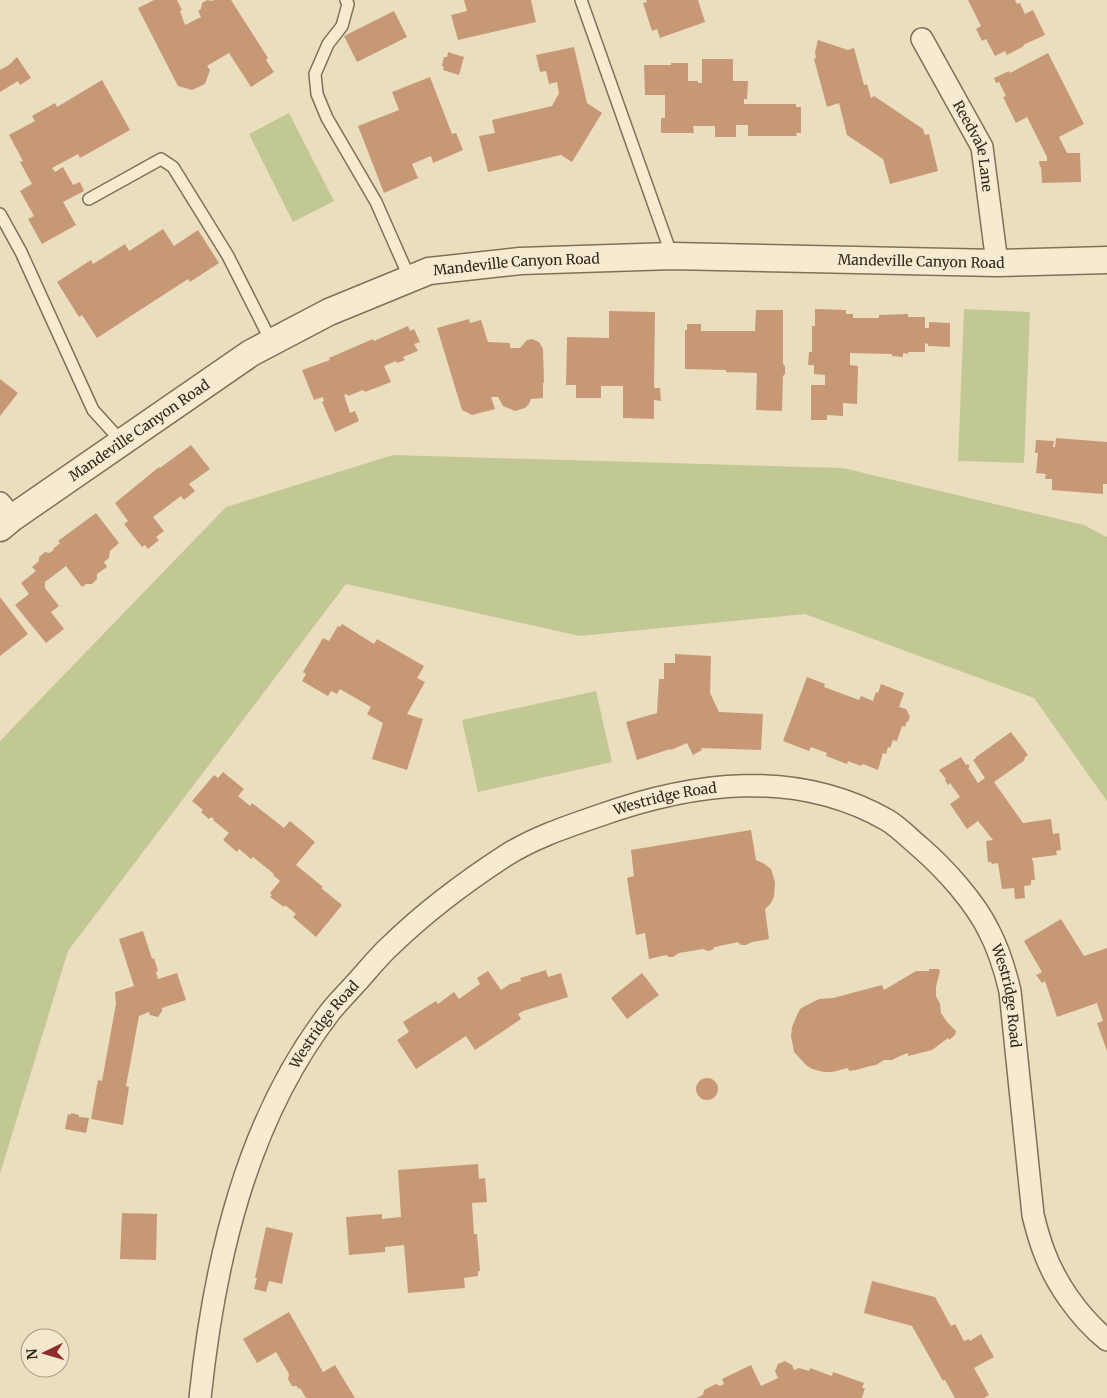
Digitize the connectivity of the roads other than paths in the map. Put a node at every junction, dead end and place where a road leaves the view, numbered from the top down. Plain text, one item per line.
1 (346, 0) edge
2 (581, 0) edge
3 (922, 39) dead end
4 (89, 199) dead end
5 (0, 214) edge
6 (672, 256) junction
7 (1107, 260) edge
8 (996, 263) junction
9 (410, 278) junction
10 (272, 342) junction
11 (122, 442) junction
12 (4, 516) edge
13 (1107, 1340) edge
14 (200, 1398) edge

1 - 9 lane
2 - 6 lane
3 - 8 street, Reedvale Lane
4 - 10 lane
5 - 11 lane
6 - 8 street, Mandeville Canyon Road
6 - 9 street, Mandeville Canyon Road
7 - 8 street, Mandeville Canyon Road
9 - 10 street, Mandeville Canyon Road
10 - 11 street, Mandeville Canyon Road
11 - 12 street, Mandeville Canyon Road
13 - 14 street, Westridge Road

